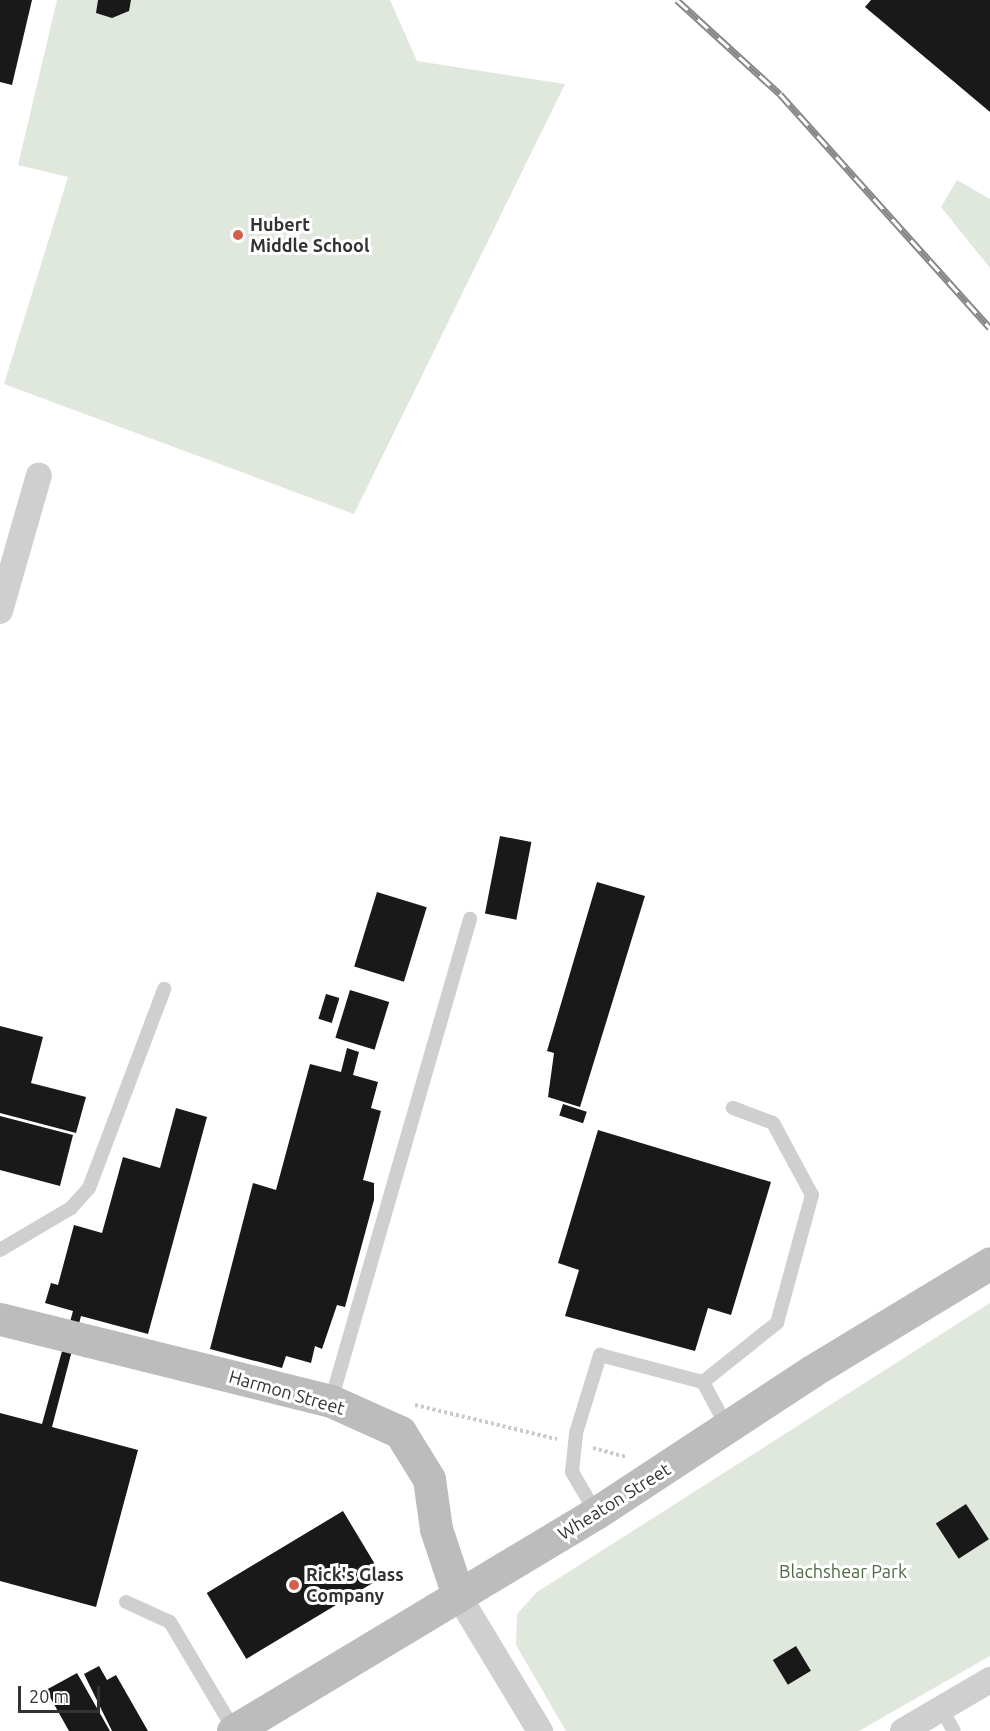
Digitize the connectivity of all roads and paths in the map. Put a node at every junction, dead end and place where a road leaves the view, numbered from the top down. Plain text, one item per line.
1 (39, 475) dead end
2 (0, 611) edge
3 (470, 920) dead end
4 (164, 989) dead end
5 (733, 1108) dead end
6 (0, 1250) edge
7 (990, 1263) edge
8 (0, 1319) edge
9 (704, 1382) junction
10 (331, 1401) junction
11 (405, 1402) dead end
12 (727, 1427) junction
13 (575, 1443) junction
14 (627, 1457) dead end
15 (596, 1513) junction
16 (458, 1595) junction
17 (126, 1602) dead end
18 (990, 1680) edge
19 (941, 1708) junction
20 (234, 1731) edge
21 (540, 1731) edge
22 (903, 1731) edge
23 (954, 1731) edge

1 - 2 street
3 - 10 lane
4 - 6 lane
5 - 9 lane
7 - 12 main road, Wheaton Street
8 - 10 main road, Harmon Street
9 - 12 lane
9 - 13 lane
10 - 16 main road, Harmon Street
11 - 13 path
12 - 15 main road, Wheaton Street
13 - 14 path
13 - 15 lane
15 - 16 main road, Wheaton Street
16 - 20 main road, Wheaton Street
16 - 21 street
17 - 20 lane
18 - 19 street
19 - 22 street
19 - 23 lane

